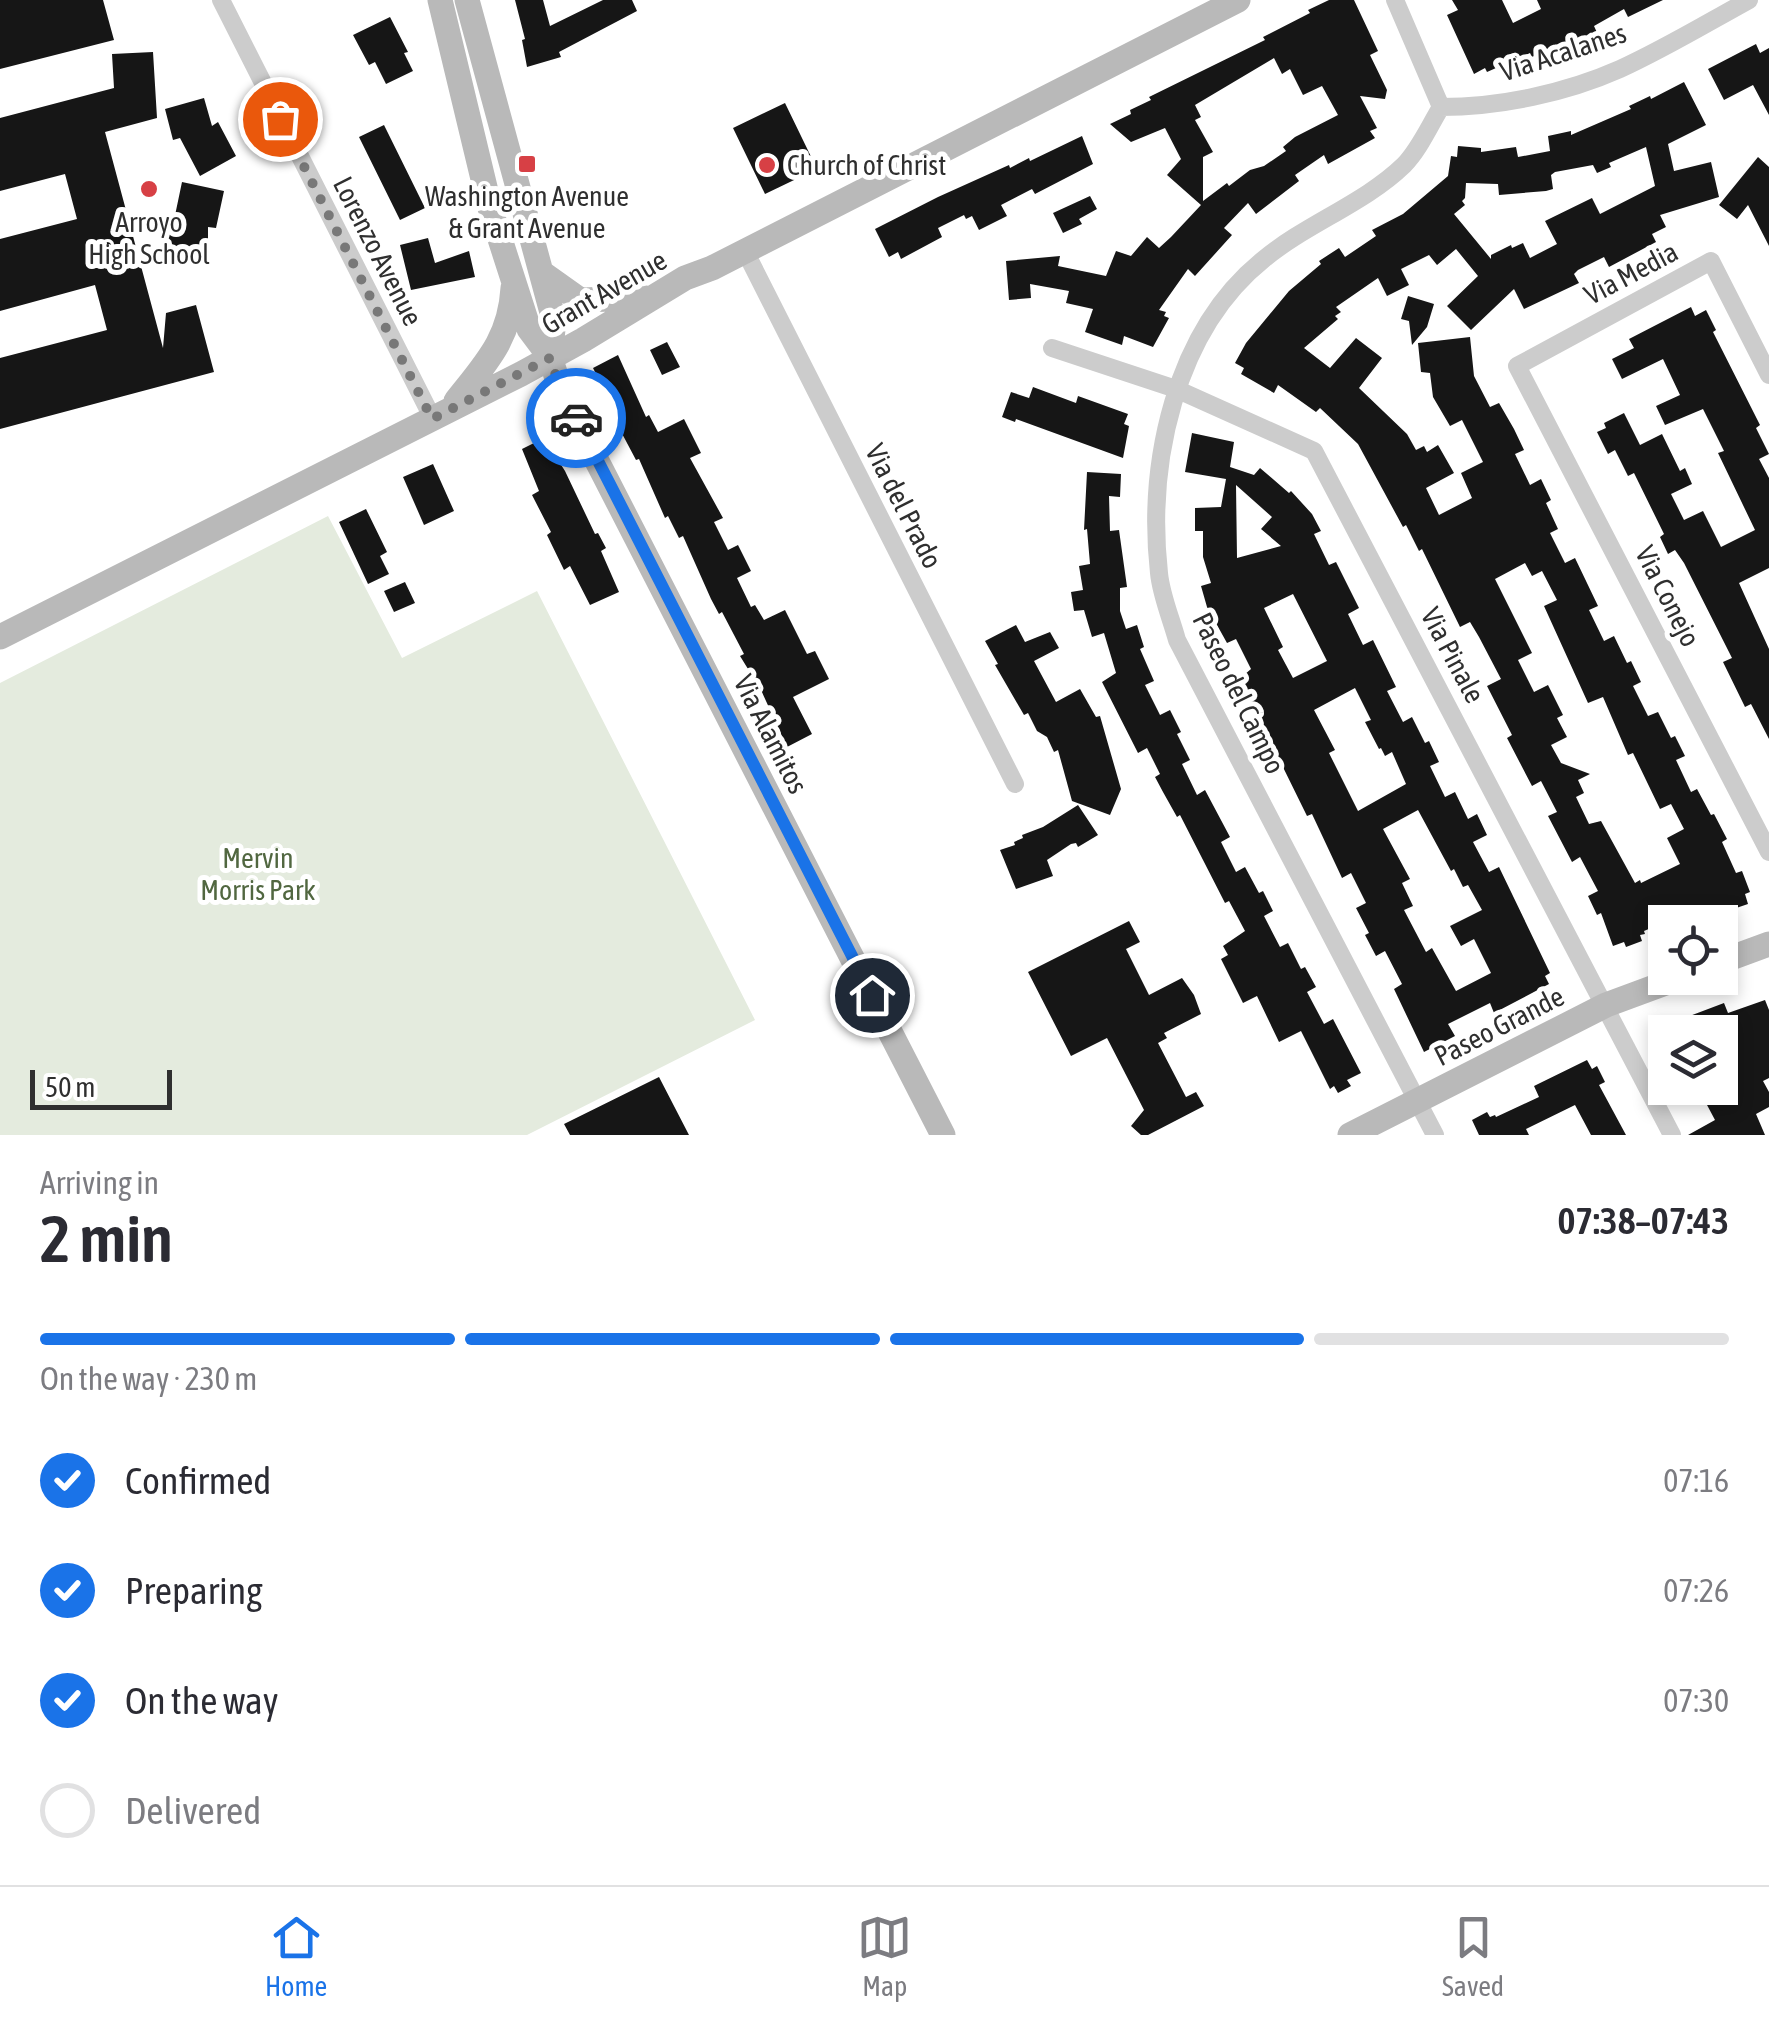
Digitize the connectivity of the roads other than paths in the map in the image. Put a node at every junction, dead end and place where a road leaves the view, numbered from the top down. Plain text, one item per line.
1 (221, 0) edge
2 (440, 0) edge
3 (467, 0) edge
4 (1238, 0) edge
5 (1395, 0) edge
6 (1749, 0) edge
7 (1441, 107) junction
8 (745, 251) junction
9 (542, 273) junction
10 (514, 278) junction
11 (651, 298) junction
12 (1052, 348) dead end
13 (550, 358) junction
14 (1518, 366) joint
15 (1769, 375) edge
16 (1176, 389) junction
17 (441, 415) junction
18 (0, 637) edge
19 (1015, 784) dead end
20 (1769, 852) edge
21 (1769, 944) edge
22 (1738, 955) edge
23 (1648, 989) edge
24 (1606, 1005) junction
25 (1417, 1101) junction
26 (943, 1135) edge
27 (1350, 1135) edge
28 (1435, 1135) edge
29 (1672, 1135) edge

1 - 17 street, Lorenzo Avenue
2 - 10 main road
3 - 9 main road
4 - 8 main road, Grant Avenue
5 - 7 street
6 - 7 street, Via Acalanes
7 - 16 street, Paseo del Campo
8 - 11 main road, Grant Avenue
8 - 19 street, Via del Prado
9 - 11 main road
9 - 13 main road
10 - 13 main road
10 - 17 main road
11 - 13 main road, Grant Avenue
12 - 16 street, Via Pinale
13 - 17 main road, Grant Avenue
13 - 26 main road, Via Alamitos
14 - 15 street, Via Media
14 - 20 street, Via Conejo
16 - 24 street, Via Pinale
16 - 25 street, Paseo del Campo
17 - 18 main road, Grant Avenue
21 - 22 main road
23 - 24 main road, Paseo Grande
24 - 25 main road, Paseo Grande
24 - 29 street, Via Pinale
25 - 27 main road, Paseo Grande
25 - 28 street, Paseo del Campo

